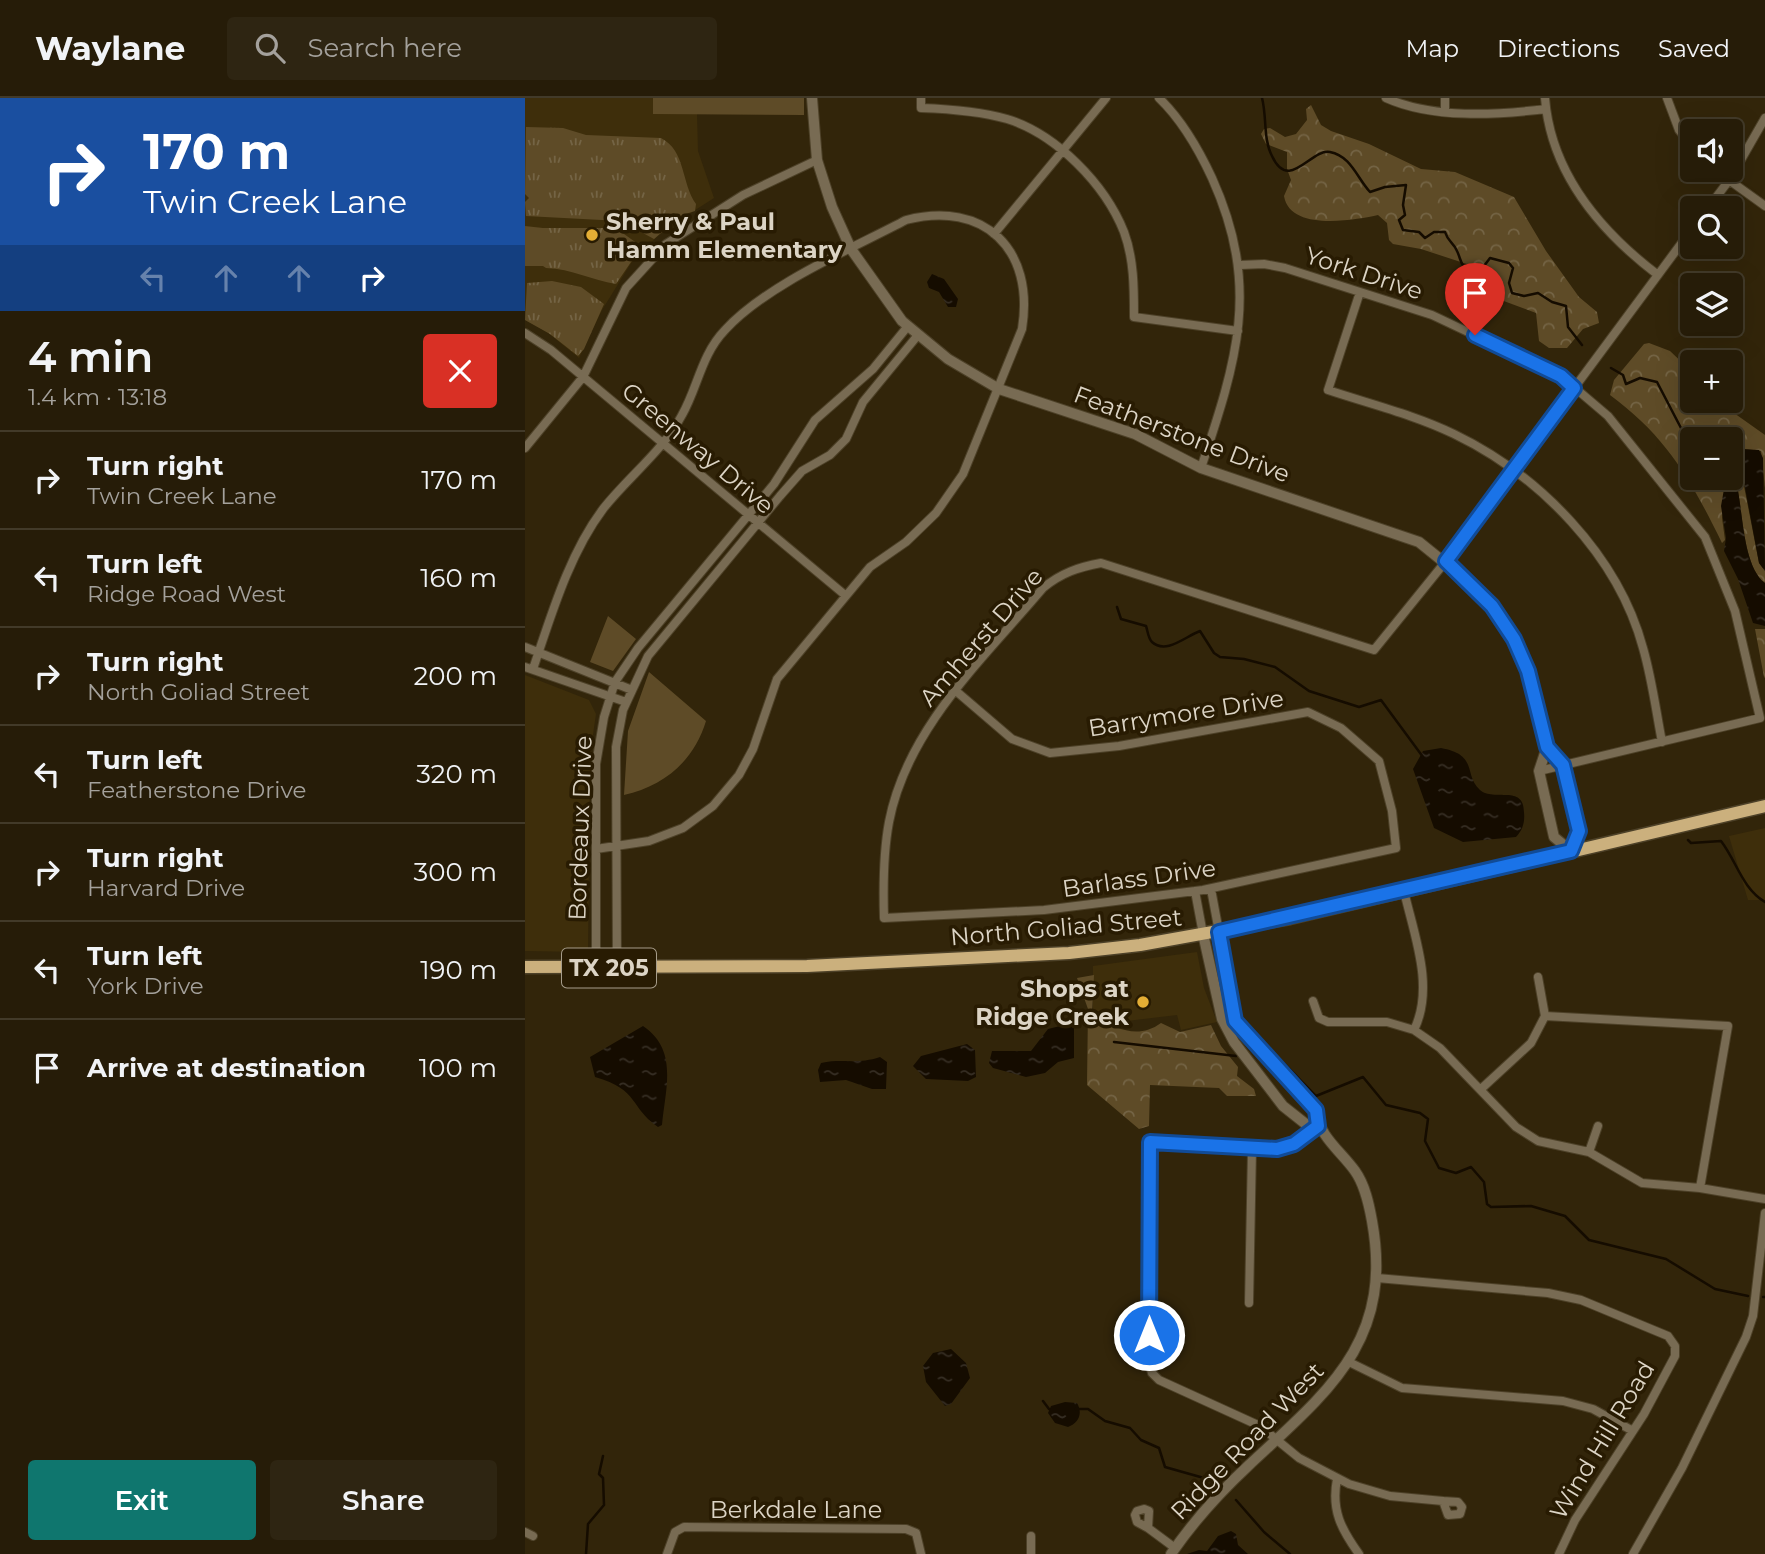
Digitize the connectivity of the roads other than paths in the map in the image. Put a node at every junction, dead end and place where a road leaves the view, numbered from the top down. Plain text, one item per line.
1 (812, 98) edge
2 (921, 98) edge
3 (1106, 98) edge
4 (1159, 98) edge
5 (1386, 98) edge
6 (1445, 98) edge
7 (1545, 98) edge
8 (1667, 98) edge
9 (1546, 109) junction
10 (1445, 111) junction
11 (1765, 118) edge
12 (1680, 131) edge
13 (1063, 151) junction
14 (1743, 156) edge
15 (817, 160) junction
16 (1728, 182) edge
17 (1734, 182) edge
18 (1717, 196) edge
19 (1765, 206) edge
20 (994, 234) junction
21 (1680, 245) edge
22 (851, 249) junction
23 (1240, 265) junction
24 (1658, 275) junction
25 (1360, 292) junction
26 (908, 326) junction
27 (1238, 331) junction
28 (525, 333) edge
29 (918, 335) junction
30 (583, 377) junction
31 (1574, 388) junction
32 (999, 389) junction
33 (663, 443) junction
34 (525, 448) edge
35 (1201, 468) junction
36 (1513, 470) junction
37 (748, 516) junction
38 (759, 524) junction
39 (1446, 561) junction
40 (687, 590) junction
41 (845, 595) junction
42 (696, 598) junction
43 (525, 647) edge
44 (539, 652) junction
45 (529, 668) edge
46 (615, 682) junction
47 (632, 690) junction
48 (956, 691) junction
49 (609, 698) junction
50 (626, 702) junction
51 (1662, 742) junction
52 (1547, 747) junction
53 (1563, 765) junction
54 (1539, 771) junction
55 (1765, 806) edge
56 (616, 847) junction
57 (1396, 848) joint
58 (596, 849) junction
59 (1571, 851) junction
60 (1211, 889) junction
61 (1195, 891) junction
62 (1404, 891) junction
63 (884, 918) joint
64 (1219, 932) junction
65 (1203, 934) junction
66 (525, 967) edge
67 (596, 967) junction
68 (617, 968) junction
69 (1538, 977) dead end
70 (1229, 1001) junction
71 (1313, 1001) dead end
72 (1218, 1004) junction
73 (1545, 1016) junction
74 (1414, 1030) junction
75 (1481, 1089) junction
76 (1318, 1126) junction
77 (1598, 1126) dead end
78 (1252, 1149) junction
79 (1589, 1152) junction
80 (1700, 1188) junction
81 (1765, 1199) edge
82 (1765, 1213) edge
83 (1377, 1278) junction
84 (1249, 1303) dead end
85 (1349, 1362) junction
86 (1633, 1431) junction
87 (1277, 1440) junction
88 (1337, 1479) junction
89 (1443, 1501) dead end
90 (1149, 1528) dead end
91 (1031, 1536) dead end
92 (1173, 1551) edge
93 (667, 1554) edge
94 (921, 1554) edge
95 (1031, 1554) edge
96 (1359, 1554) edge
97 (1559, 1554) edge
98 (1633, 1554) edge

1 - 15 street, Featherstone Drive
2 - 13 street
3 - 13 street
4 - 23 street
5 - 10 street
6 - 10 street
7 - 9 street
8 - 12 street
9 - 10 street
9 - 24 street
11 - 14 street
13 - 20 street
13 - 27 street
15 - 22 street, Featherstone Drive
15 - 30 street
16 - 18 street
17 - 19 street
20 - 22 street
20 - 32 street
21 - 24 street
22 - 26 street, Featherstone Drive
22 - 33 street
23 - 25 street, York Drive
23 - 27 street
24 - 31 street
25 - 31 street, York Drive
25 - 36 street
26 - 29 street, Featherstone Drive
26 - 37 street, Bordeaux Drive
27 - 35 street
28 - 30 street, Greenway Drive
29 - 32 street, Featherstone Drive
29 - 38 street, Bordeaux Drive
30 - 33 street, Greenway Drive
30 - 34 street
31 - 36 street
31 - 51 street, York Drive
32 - 35 street, Featherstone Drive
32 - 41 street
33 - 37 street, Greenway Drive
33 - 44 street
35 - 39 street, Featherstone Drive
36 - 39 street
36 - 51 street
37 - 38 street, Greenway Drive
37 - 40 street, Bordeaux Drive
38 - 41 street, Greenway Drive
38 - 42 street, Bordeaux Drive
39 - 48 street, Amherst Drive
39 - 52 street, Featherstone Drive
40 - 42 street
40 - 46 street, Bordeaux Drive
41 - 56 street
42 - 47 street, Bordeaux Drive
43 - 44 street
44 - 45 street
44 - 46 street
45 - 49 street
46 - 47 street
46 - 49 street, Bordeaux Drive
47 - 50 street, Bordeaux Drive
48 - 57 street, Barrymore Drive
48 - 63 street, Amherst Drive
49 - 50 street
49 - 58 street, Bordeaux Drive
50 - 56 street, Bordeaux Drive
51 - 53 street
52 - 53 street, Featherstone Drive
52 - 54 street
53 - 54 street
53 - 59 street, Featherstone Drive
54 - 59 street
55 - 59 main road, North Goliad Street / TX 205
56 - 58 street
56 - 68 street, Bordeaux Drive
57 - 60 street, Barlass Drive
58 - 67 street, Bordeaux Drive
59 - 62 main road, North Goliad Street / TX 205
60 - 61 street, Barlass Drive
60 - 64 street, Ridge Road West
61 - 63 street, Barlass Drive
61 - 65 street, Ridge Road West
62 - 64 main road, North Goliad Street / TX 205
62 - 74 street
64 - 65 main road, North Goliad Street / TX 205
64 - 70 street, Ridge Road West
65 - 68 main road, North Goliad Street / TX 205
65 - 72 street, Ridge Road West
66 - 67 main road, North Goliad Street / TX 205
67 - 68 main road, North Goliad Street / TX 205
69 - 73 street
70 - 72 street
70 - 76 street, Ridge Road West
71 - 74 street
72 - 76 street, Ridge Road West
73 - 75 street
73 - 80 street
74 - 75 street
75 - 79 street
76 - 78 street
76 - 83 street, Ridge Road West
77 - 79 street
78 - 84 street
78 - 87 street
79 - 80 street
80 - 81 street
82 - 98 street
83 - 85 street, Ridge Road West
83 - 86 street, Wind Hill Road
85 - 86 street
85 - 87 street, Ridge Road West
86 - 97 street, Wind Hill Road
87 - 88 street
87 - 92 street, Ridge Road West
88 - 89 street
88 - 96 street
90 - 92 street
91 - 95 street
93 - 94 street, Berkdale Lane

